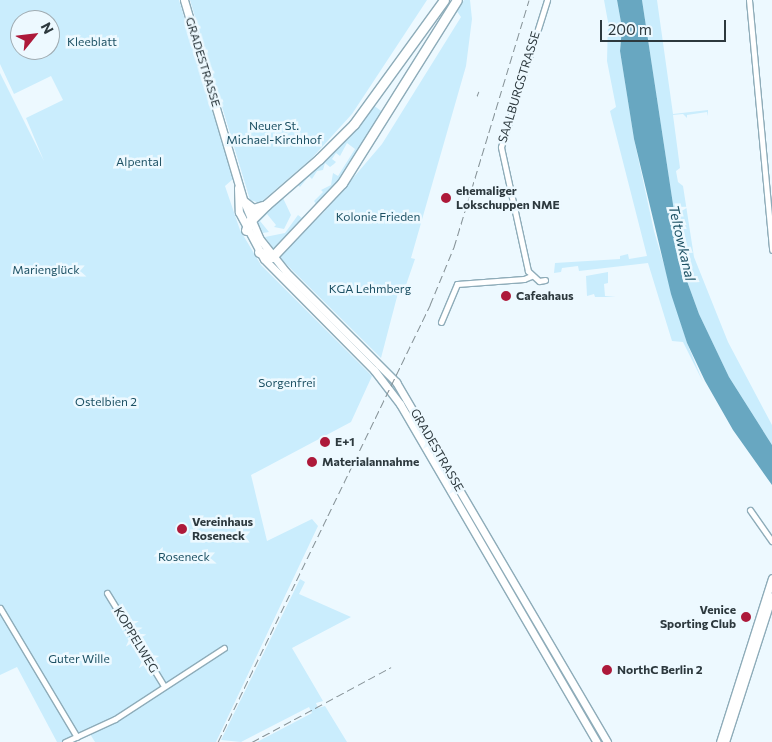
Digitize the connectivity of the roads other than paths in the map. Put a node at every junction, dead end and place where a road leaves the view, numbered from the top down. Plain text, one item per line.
1 (184, 0) edge
2 (547, 0) edge
3 (749, 0) edge
4 (443, 1) edge
5 (454, 4) edge
6 (238, 182) junction
7 (244, 202) junction
8 (266, 205) junction
9 (250, 221) junction
10 (246, 230) junction
11 (772, 250) edge
12 (259, 252) junction
13 (272, 257) junction
14 (531, 276) junction
15 (545, 280) dead end
16 (441, 322) dead end
17 (750, 510) dead end
18 (772, 541) edge
19 (772, 578) edge
20 (107, 593) dead end
21 (771, 595) edge
22 (0, 608) edge
23 (224, 648) dead end
24 (164, 686) junction
25 (728, 728) junction
26 (77, 737) junction
27 (65, 742) edge
28 (597, 742) edge
29 (608, 742) edge
30 (720, 742) edge
31 (725, 742) edge

1 - 6 main road, GRADESTRASSE
2 - 14 street, SAALBURGSTRASSE
3 - 11 street
4 - 8 highway
5 - 13 highway
6 - 7 main road, GRADESTRASSE
6 - 10 main road, GRADESTRASSE
7 - 8 highway
7 - 9 main road, GRADESTRASSE
8 - 9 highway
9 - 10 highway
9 - 13 main road, GRADESTRASSE
10 - 12 main road, GRADESTRASSE
12 - 13 highway
12 - 28 main road, GRADESTRASSE
13 - 29 main road, GRADESTRASSE
14 - 15 street
14 - 16 street
17 - 18 street
19 - 21 main road
20 - 24 street, KOPPELWEG
21 - 25 main road
22 - 26 street
23 - 24 street
24 - 26 street
25 - 30 main road
25 - 31 main road
26 - 27 street

